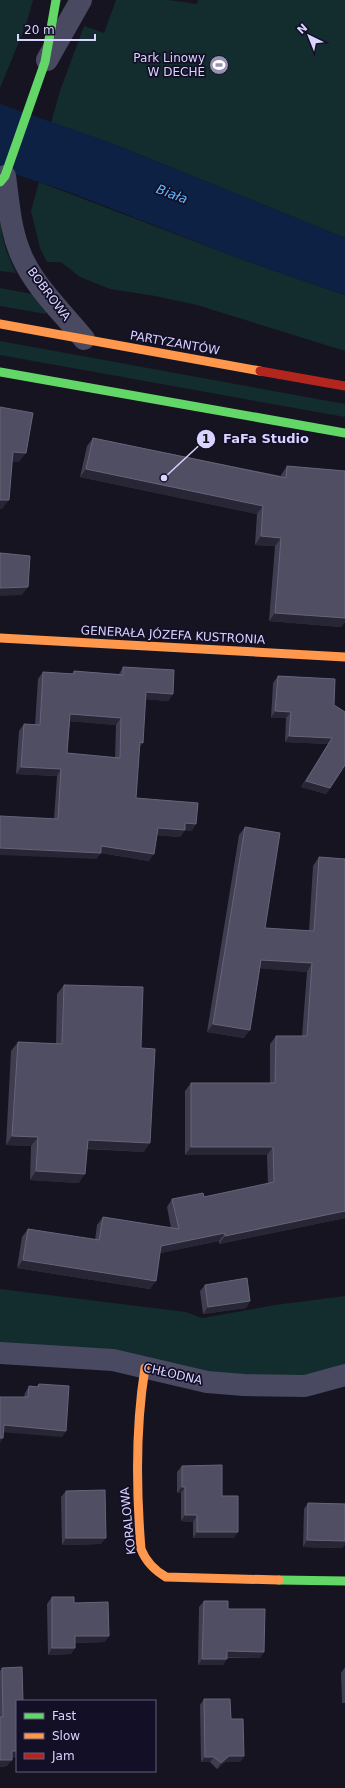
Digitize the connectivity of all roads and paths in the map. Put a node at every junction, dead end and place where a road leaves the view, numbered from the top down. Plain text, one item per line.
1 (56, 0) edge
2 (81, 0) edge
3 (45, 62) junction
4 (2, 179) edge
5 (0, 324) edge
6 (84, 339) junction
7 (0, 372) edge
8 (345, 386) edge
9 (345, 434) edge
10 (0, 638) edge
11 (345, 657) edge
12 (0, 1353) edge
13 (145, 1368) junction
14 (345, 1375) edge
15 (345, 1581) edge

1 - 3 street, BOBROWA
2 - 3 street, BOBROWA
3 - 4 street, BOBROWA
4 - 6 street, BOBROWA
5 - 6 street, PARTYZANTÓW
6 - 8 street, PARTYZANTÓW
7 - 9 street
10 - 11 street, GENERAŁA JÓZEFA KUSTRONIA
12 - 13 street, CHŁODNA
13 - 14 street, CHŁODNA
13 - 15 street, KORALOWA

